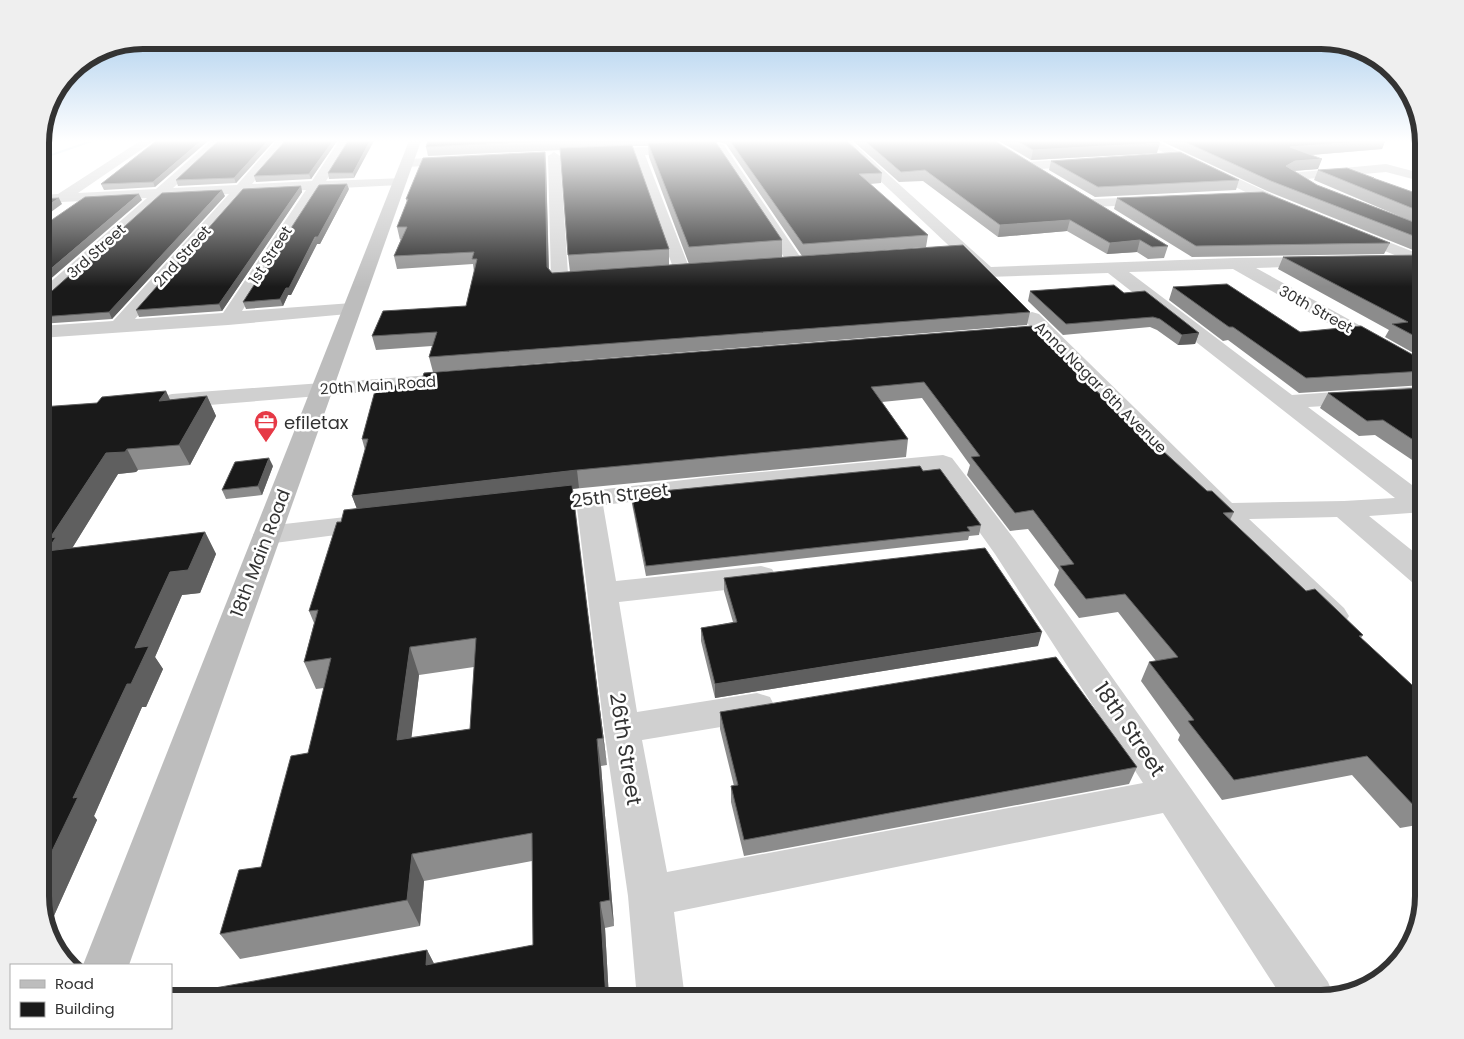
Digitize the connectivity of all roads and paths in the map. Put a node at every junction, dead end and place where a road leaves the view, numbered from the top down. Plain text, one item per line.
1 (75, 189) edge
2 (164, 189) edge
3 (212, 189) edge
4 (241, 189) edge
5 (314, 189) edge
6 (397, 189) edge
7 (556, 189) edge
8 (652, 189) edge
9 (748, 189) edge
10 (893, 189) edge
11 (1249, 189) edge
12 (1318, 189) edge
13 (161, 192) junction
14 (1076, 194) edge
15 (1327, 194) edge
16 (84, 196) junction
17 (1262, 196) junction
18 (1232, 197) edge
19 (62, 198) junction
20 (49, 199) edge
21 (1172, 200) edge
22 (1092, 203) junction
23 (62, 213) edge
24 (1305, 214) edge
25 (1116, 218) edge
26 (1340, 228) edge
27 (1172, 254) dead end
28 (1415, 258) edge
29 (1380, 260) edge
30 (1332, 261) edge
31 (1415, 261) edge
32 (817, 263) edge
33 (1234, 263) junction
34 (797, 264) junction
35 (1188, 264) junction
36 (778, 265) edge
37 (1111, 268) junction
38 (702, 270) edge
39 (682, 272) junction
40 (987, 272) junction
41 (664, 273) edge
42 (607, 277) edge
43 (49, 293) edge
44 (352, 309) junction
45 (228, 319) junction
46 (119, 326) junction
47 (49, 331) edge
48 (1045, 332) junction
49 (986, 337) edge
50 (1415, 365) edge
51 (479, 377) edge
52 (322, 389) junction
53 (1415, 394) edge
54 (1289, 402) junction
55 (147, 403) edge
56 (942, 463) joint
57 (589, 499) junction
58 (1415, 499) edge
59 (1415, 505) edge
60 (511, 508) edge
61 (1344, 509) junction
62 (1225, 511) junction
63 (394, 521) edge
64 (267, 535) junction
65 (1415, 568) edge
66 (792, 572) edge
67 (603, 593) junction
68 (1353, 634) edge
69 (1078, 654) junction
70 (1039, 660) edge
71 (787, 702) edge
72 (622, 729) junction
73 (1174, 794) junction
74 (650, 896) junction
75 (106, 964) edge
76 (660, 990) edge
77 (1305, 990) edge

1 - 19 street
2 - 13 street, 3rd Street
3 - 13 street
4 - 46 street, 2nd Street
5 - 45 street, 1st Street
6 - 44 street, 18th Main Road
7 - 42 street
8 - 39 street
9 - 34 street
10 - 40 street, Anna Nagar 6th Avenue
11 - 17 street
12 - 15 street
13 - 16 street
13 - 43 street, 3rd Street
14 - 22 street
16 - 19 street
16 - 23 street
17 - 18 street
17 - 24 street
19 - 20 street
21 - 22 street
22 - 25 street
26 - 28 street
27 - 35 street
29 - 31 street
30 - 33 street
32 - 34 street
33 - 35 street
33 - 50 street, 30th Street
34 - 36 street
35 - 37 street
37 - 40 street
37 - 54 street
38 - 39 street
39 - 41 street
40 - 48 street, Anna Nagar 6th Avenue
44 - 45 street
44 - 52 street, 18th Main Road
45 - 46 street
46 - 47 street
48 - 49 street
48 - 62 street, Anna Nagar 6th Avenue
51 - 52 street, 20th Main Road
52 - 55 street, 20th Main Road
52 - 64 street, 18th Main Road
53 - 54 street
54 - 58 street
56 - 57 street, 25th Street
56 - 69 street, 18th Street
57 - 60 street, 25th Street
57 - 67 street, 26th Street
59 - 61 street
61 - 62 street
61 - 65 street
62 - 68 street, Anna Nagar 6th Avenue
63 - 64 street
64 - 75 street, 18th Main Road
66 - 67 street
67 - 72 street, 26th Street
69 - 70 street
69 - 73 street, 18th Street
71 - 72 street
72 - 74 street, 26th Street
73 - 74 street
73 - 77 street, 18th Street
74 - 76 street, 26th Street

